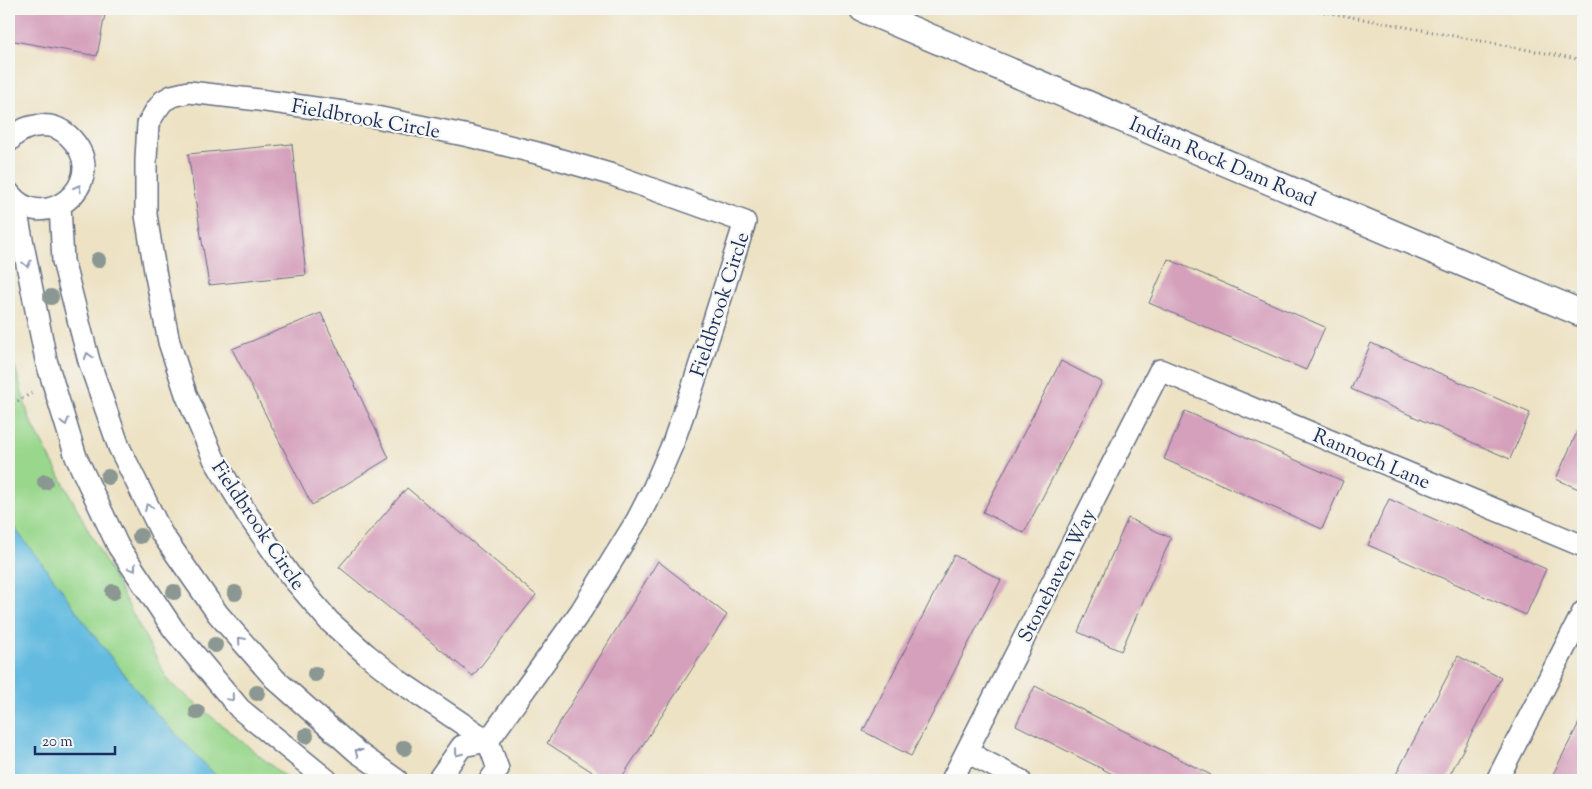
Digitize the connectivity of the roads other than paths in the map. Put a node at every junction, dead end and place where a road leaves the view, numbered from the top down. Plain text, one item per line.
1 (863, 9) edge
2 (9, 141) edge
3 (11, 196) edge
4 (60, 206) junction
5 (1583, 314) edge
6 (1160, 370) joint
7 (1583, 546) edge
8 (1583, 612) edge
9 (488, 741) junction
10 (966, 752) junction
11 (327, 780) edge
12 (398, 780) edge
13 (438, 780) edge
14 (490, 780) edge
15 (952, 780) edge
16 (1020, 780) edge
17 (1498, 780) edge

1 - 5 street, Indian Rock Dam Road
4 -> 2 street
3 - 4 street
3 -> 11 street
12 -> 4 street
6 - 7 street, Rannoch Lane
6 - 10 street, Stonehaven Way
8 - 17 street
9 - 9 street, Fieldbrook Circle
9 -> 13 street
9 - 14 street
10 - 15 street, Stonehaven Way
10 - 16 street

